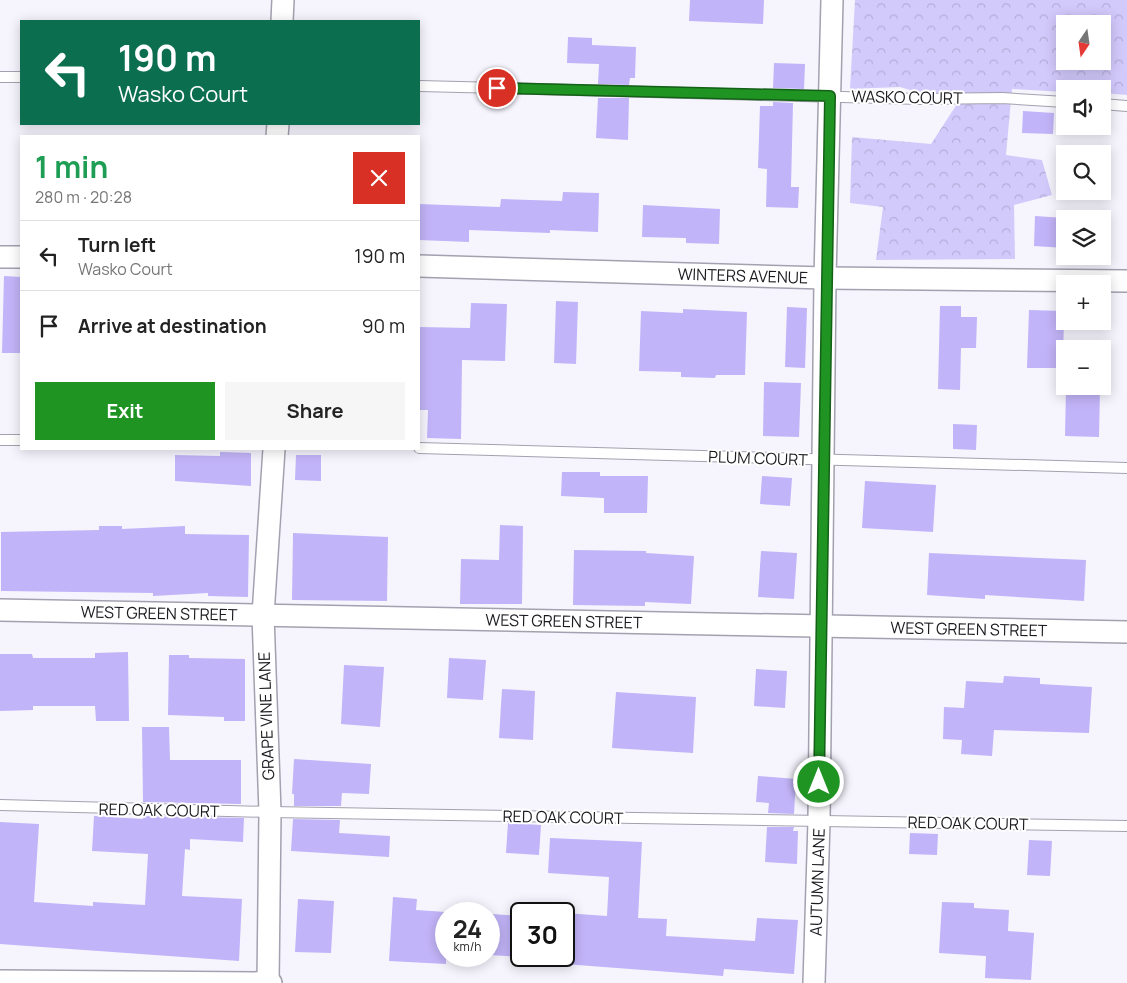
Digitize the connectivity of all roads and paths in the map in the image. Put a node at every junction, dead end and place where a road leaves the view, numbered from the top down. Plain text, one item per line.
1 (283, 0) edge
2 (832, 0) edge
3 (282, 20) edge
4 (0, 77) edge
5 (20, 77) edge
6 (420, 86) edge
7 (830, 96) junction
8 (1056, 101) edge
9 (1111, 105) edge
10 (1127, 106) edge
11 (0, 257) edge
12 (20, 258) edge
13 (420, 266) edge
14 (825, 278) junction
15 (1127, 281) edge
16 (0, 440) edge
17 (20, 440) edge
18 (420, 448) edge
19 (274, 450) edge
20 (823, 460) junction
21 (1127, 468) edge
22 (0, 610) edge
23 (262, 615) junction
24 (820, 626) junction
25 (1127, 632) edge
26 (0, 805) edge
27 (270, 812) junction
28 (819, 821) junction
29 (1127, 826) edge
30 (0, 981) edge
31 (270, 983) edge
32 (814, 983) edge

1 - 3 street
2 - 7 street, AUTUMN LANE
4 - 5 lane
6 - 7 lane, WASKO COURT
7 - 8 lane, WASKO COURT
7 - 14 street, AUTUMN LANE
9 - 10 lane
11 - 12 street
13 - 14 street, WINTERS AVENUE
14 - 15 street, WINTERS AVENUE
14 - 20 street, AUTUMN LANE
16 - 17 lane
18 - 20 lane, PLUM COURT
19 - 23 street, GRAPE VINE LANE
20 - 21 lane, PLUM COURT
20 - 24 street, AUTUMN LANE
22 - 23 street, WEST GREEN STREET
23 - 24 street, WEST GREEN STREET
23 - 27 street, GRAPE VINE LANE
24 - 25 street, WEST GREEN STREET
24 - 28 street, AUTUMN LANE
26 - 27 lane, RED OAK COURT
27 - 28 lane, RED OAK COURT
27 - 31 street, GRAPE VINE LANE
28 - 29 lane, RED OAK COURT
28 - 32 street, AUTUMN LANE
30 - 31 street

